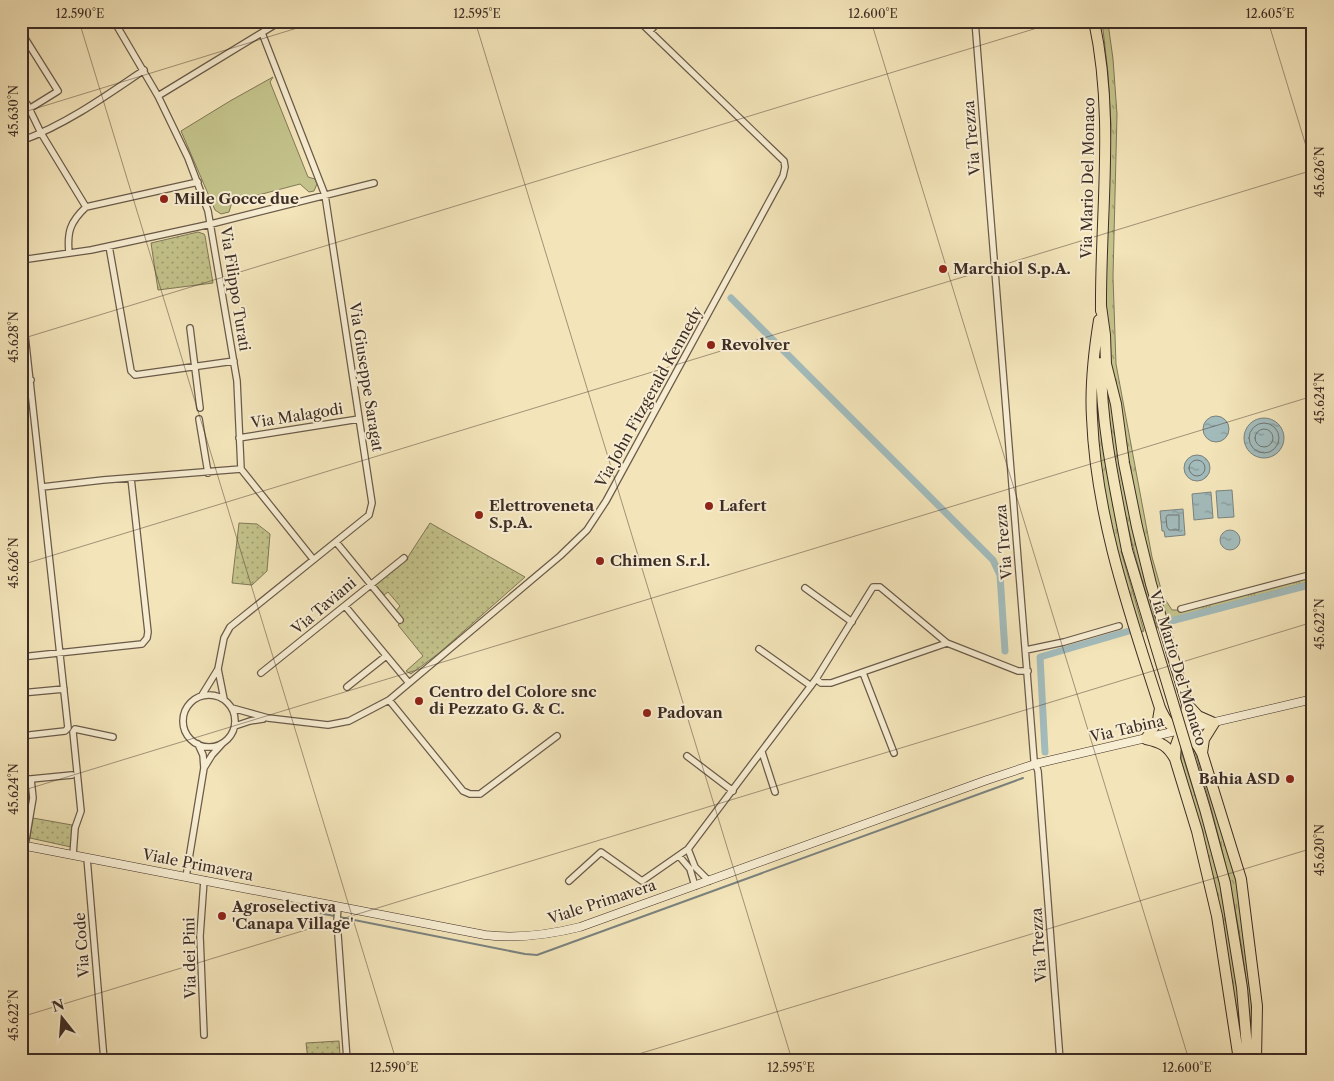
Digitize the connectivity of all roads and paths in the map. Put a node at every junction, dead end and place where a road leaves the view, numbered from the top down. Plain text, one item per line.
1 (114, 21) edge
2 (281, 21) edge
3 (639, 21) edge
4 (659, 21) edge
5 (975, 21) edge
6 (1094, 21) edge
7 (21, 32) edge
8 (650, 32) junction
9 (262, 33) junction
10 (144, 70) junction
11 (158, 96) junction
12 (26, 105) edge
13 (41, 133) junction
14 (21, 141) edge
15 (198, 182) junction
16 (374, 183) dead end
17 (325, 195) junction
18 (86, 207) junction
19 (212, 224) junction
20 (110, 246) junction
21 (69, 253) junction
22 (21, 260) edge
23 (21, 299) edge
24 (1101, 306) junction
25 (190, 328) dead end
26 (23, 331) edge
27 (234, 361) junction
28 (196, 367) junction
29 (21, 380) edge
30 (31, 380) junction
31 (200, 408) dead end
32 (199, 419) dead end
33 (359, 419) junction
34 (239, 438) junction
35 (241, 470) junction
36 (208, 472) junction
37 (131, 478) junction
38 (42, 487) junction
39 (336, 542) junction
40 (404, 558) dead end
41 (313, 559) junction
42 (1313, 574) edge
43 (371, 583) junction
44 (805, 588) dead end
45 (345, 606) junction
46 (1181, 609) dead end
47 (400, 620) dead end
48 (852, 622) junction
49 (1119, 626) dead end
50 (947, 643) junction
51 (759, 649) dead end
52 (1026, 650) junction
53 (60, 652) junction
54 (386, 656) junction
55 (21, 657) edge
56 (218, 669) junction
57 (1028, 671) junction
58 (261, 673) dead end
59 (863, 673) junction
60 (816, 679) junction
61 (409, 684) junction
62 (347, 686) dead end
63 (811, 686) junction
64 (64, 690) junction
65 (21, 693) edge
66 (202, 695) junction
67 (224, 699) junction
68 (389, 700) junction
69 (1313, 700) edge
70 (1187, 704) junction
71 (232, 708) junction
72 (1160, 708) junction
73 (268, 718) junction
74 (1214, 723) junction
75 (235, 726) junction
76 (1182, 731) junction
77 (21, 736) edge
78 (557, 736) dead end
79 (114, 738) dead end
80 (1146, 739) junction
81 (224, 742) junction
82 (198, 744) junction
83 (762, 752) junction
84 (894, 753) dead end
85 (1202, 753) junction
86 (687, 756) dead end
87 (1176, 759) junction
88 (1035, 764) junction
89 (204, 768) junction
90 (72, 775) dead end
91 (21, 779) edge
92 (31, 779) junction
93 (732, 790) junction
94 (775, 792) dead end
95 (23, 845) edge
96 (688, 849) junction
97 (73, 855) junction
98 (679, 856) junction
99 (87, 858) junction
100 (186, 877) junction
101 (204, 880) junction
102 (570, 881) dead end
103 (709, 881) junction
104 (695, 886) junction
105 (338, 908) junction
106 (204, 1035) dead end
107 (104, 1060) edge
108 (347, 1060) edge
109 (1060, 1060) edge
110 (1239, 1060) edge
111 (1248, 1060) edge
112 (1256, 1060) edge

1 - 10 street, Via Filippo Turati
2 - 9 street
3 - 8 street, Via John Fitzgerald Kennedy
4 - 8 street
5 - 52 street, Via Trezza
6 - 24 highway, Via Mario Del Monaco
7 - 12 street
8 - 61 street, Via John Fitzgerald Kennedy
9 - 11 street
9 - 17 street, Via Giuseppe Saragat
10 - 11 street, Via Filippo Turati
10 - 13 street
11 - 15 street, Via Filippo Turati
12 - 13 street
13 - 14 street
13 - 18 street
15 - 18 street
15 - 19 street, Via Filippo Turati
16 - 17 street
17 - 19 street
17 - 33 street, Via Giuseppe Saragat
18 - 21 street
19 - 20 street
19 - 27 street, Via Filippo Turati
20 - 21 street
20 - 28 street
21 - 22 street
23 - 26 street
24 - 70 highway
24 - 72 highway
24 - 111 highway, Via Mario Del Monaco, bridge
25 - 28 street
26 - 30 street
27 - 28 street
27 - 34 street, Via Filippo Turati
28 - 31 street
29 - 30 street
30 - 38 street
32 - 36 street
33 - 34 street, Via Malagodi
33 - 39 street, Via Giuseppe Saragat
34 - 35 street, Via Filippo Turati
35 - 36 street
35 - 41 street
36 - 37 street
37 - 38 street
37 - 53 street
38 - 53 street
39 - 41 street, Via Giuseppe Saragat
39 - 43 street
40 - 43 street, Via Taviani
41 - 56 street, Via Giuseppe Saragat
42 - 46 street
43 - 45 street, Via Taviani
43 - 47 street
44 - 48 street
45 - 54 street
45 - 58 street, Via Taviani
48 - 50 street
48 - 60 street
49 - 52 street
50 - 57 street
50 - 59 street
51 - 63 street
52 - 57 street, Via Trezza
53 - 55 street
53 - 64 street
54 - 61 street
54 - 62 street
56 - 66 street, Via Giuseppe Saragat
56 - 67 street, Via Giuseppe Saragat
57 - 88 street, Via Trezza
59 - 60 street
59 - 84 street
60 - 63 street
61 - 68 street, Via John Fitzgerald Kennedy
63 - 83 street
64 - 65 street
64 - 77 street
66 - 67 street
66 - 82 street
67 - 71 street
68 - 73 street, Via John Fitzgerald Kennedy
68 - 78 street
69 - 74 main road, Via Tabina
70 - 74 highway
70 - 76 highway
71 - 73 street, Via John Fitzgerald Kennedy
71 - 75 street
72 - 76 highway
72 - 80 highway
73 - 75 street, Via John Fitzgerald Kennedy
74 - 76 main road, Via Tabina
74 - 85 highway
75 - 81 street
76 - 80 main road, Via Tabina
76 - 85 highway
76 - 87 highway
79 - 97 street
80 - 87 highway
80 - 88 main road, Via Tabina
81 - 82 street
81 - 89 street
82 - 89 street
83 - 93 street
83 - 94 street
85 - 112 highway
86 - 93 street
87 - 110 highway
88 - 103 main road, Viale Primavera
88 - 109 street, Via Trezza
89 - 100 street
90 - 92 street
91 - 92 street
92 - 95 street, Viale Primavera
93 - 96 street
95 - 97 main road, Viale Primavera
96 - 98 street
96 - 103 street
97 - 99 main road, Viale Primavera
98 - 102 street
98 - 104 street
99 - 100 main road, Viale Primavera
99 - 107 street, Via Code
100 - 101 main road, Viale Primavera
101 - 105 main road, Viale Primavera
101 - 106 street, Via dei Pini
103 - 104 main road, Viale Primavera
104 - 105 main road, Viale Primavera
105 - 108 street

